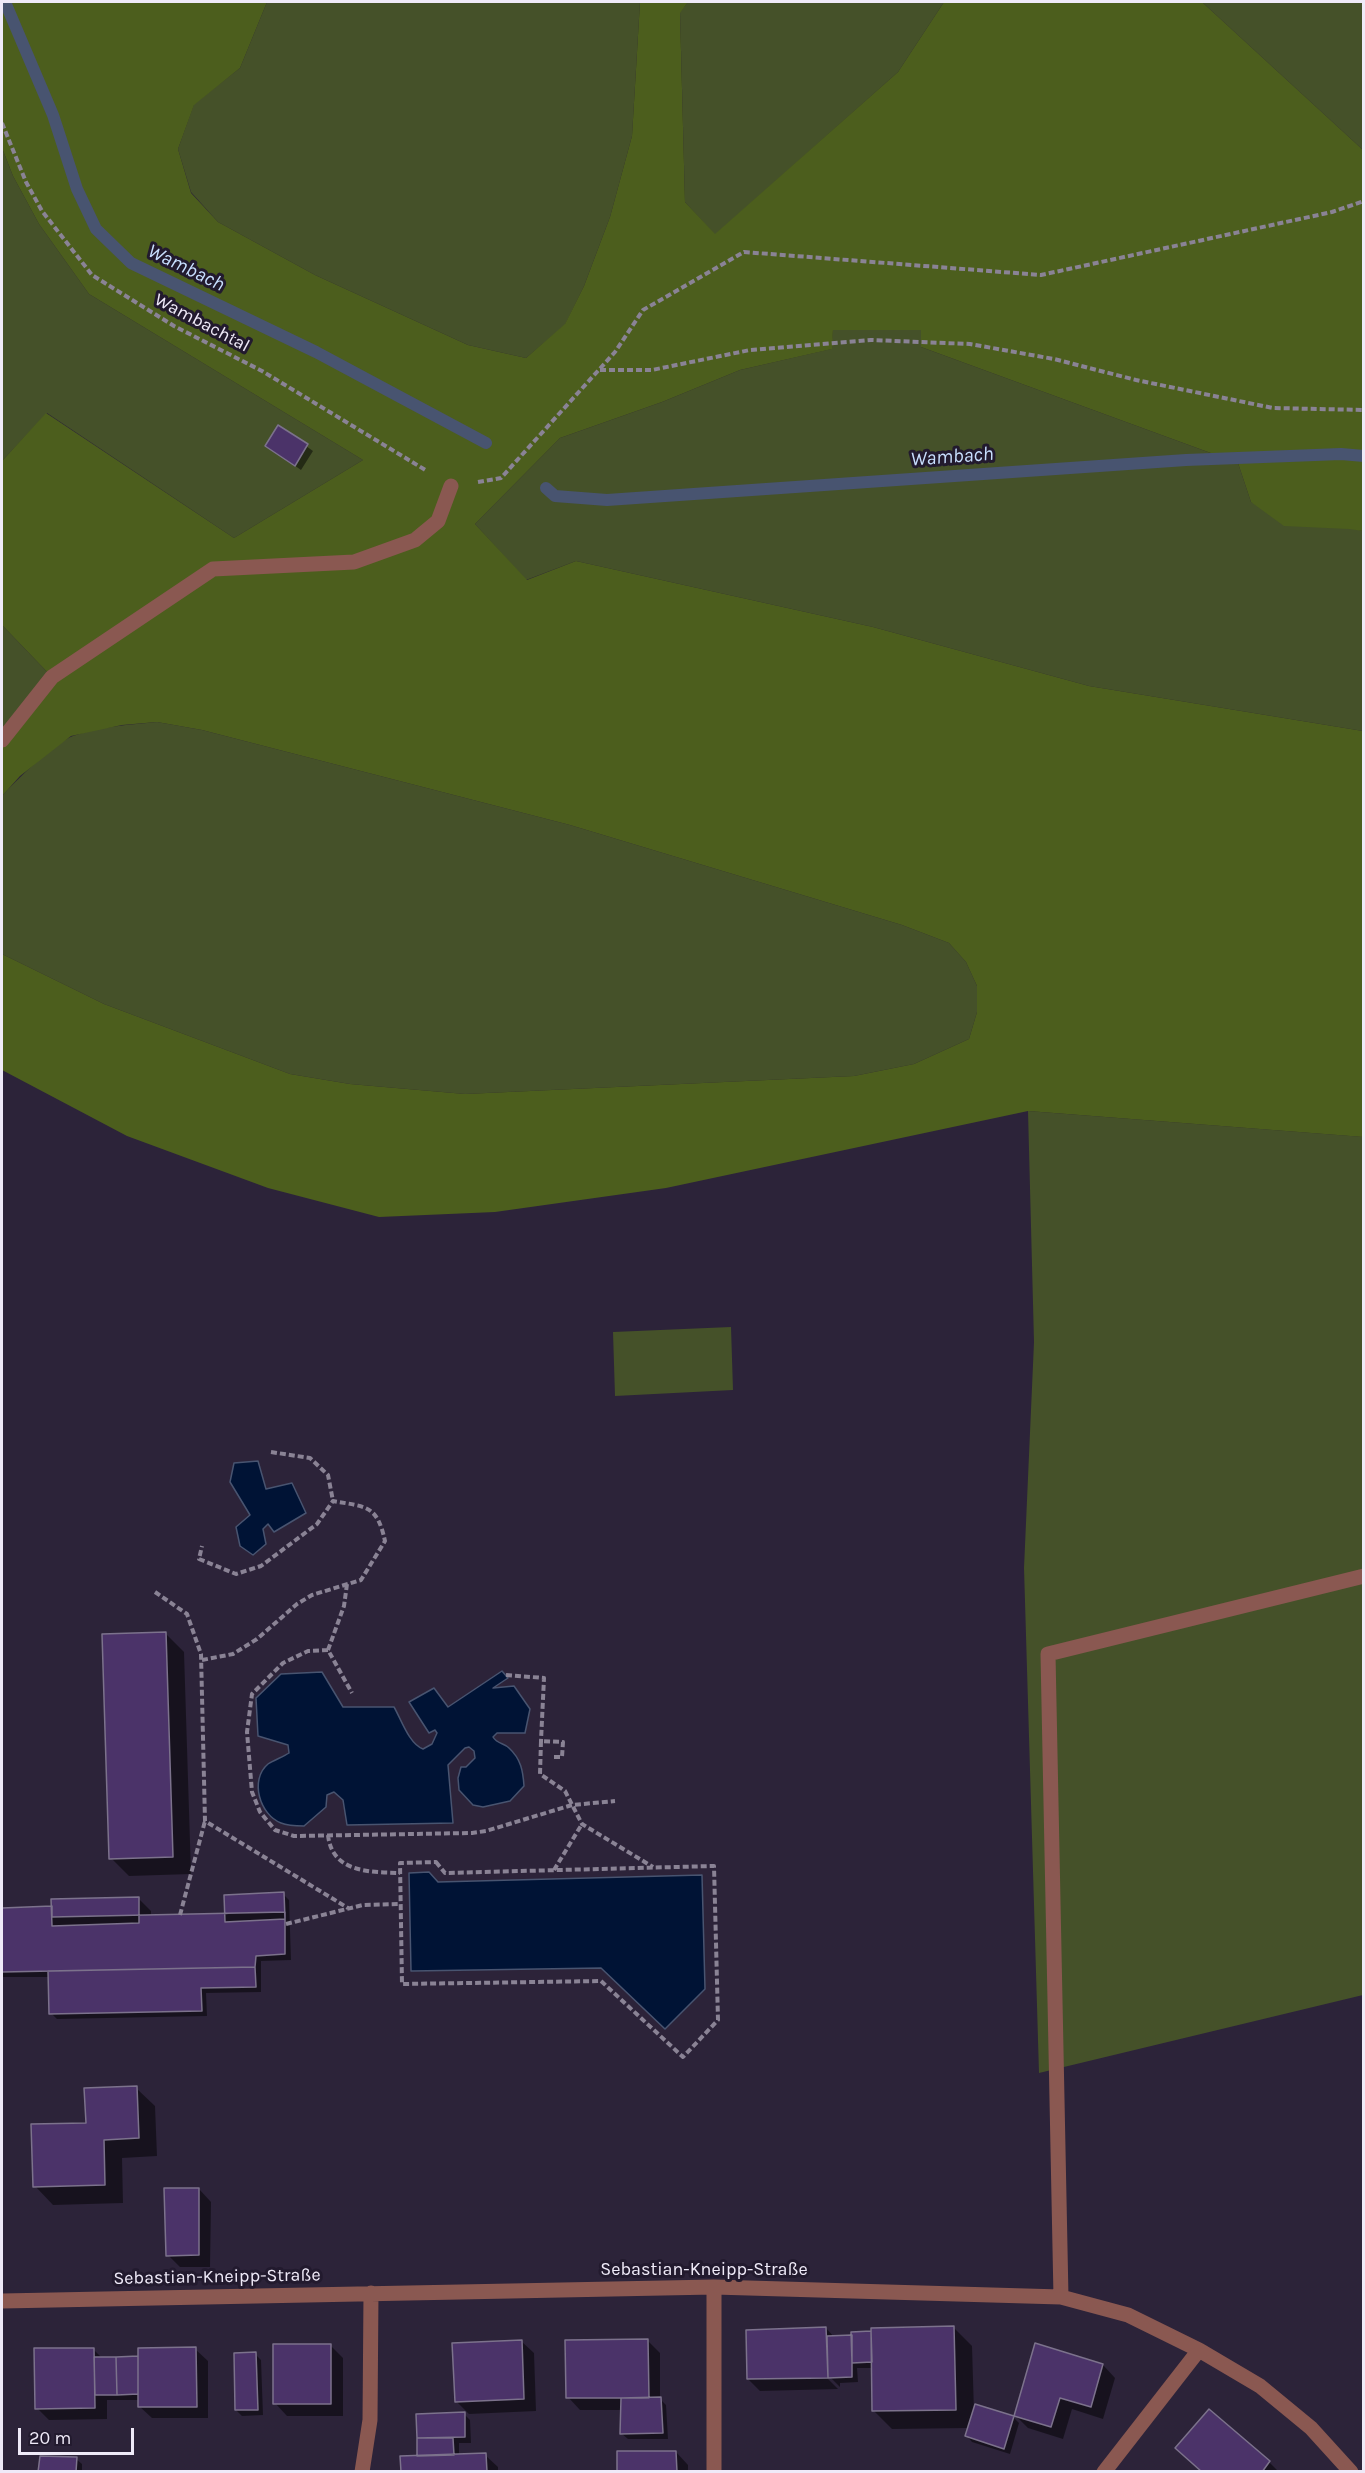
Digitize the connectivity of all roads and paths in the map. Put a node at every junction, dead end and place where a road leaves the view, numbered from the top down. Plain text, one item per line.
1 (2, 123) edge
2 (1364, 201) edge
3 (600, 370) junction
4 (1364, 410) edge
5 (451, 486) junction
6 (2, 740) edge
7 (271, 1452) dead end
8 (333, 1502) junction
9 (202, 1546) dead end
10 (1364, 1576) edge
11 (347, 1584) junction
12 (155, 1592) dead end
13 (327, 1650) junction
14 (202, 1660) junction
15 (506, 1675) dead end
16 (352, 1693) dead end
17 (541, 1741) junction
18 (554, 1757) dead end
19 (615, 1801) dead end
20 (572, 1805) junction
21 (205, 1821) junction
22 (582, 1824) junction
23 (327, 1835) junction
24 (654, 1868) junction
25 (554, 1870) junction
26 (400, 1873) junction
27 (400, 1904) junction
28 (348, 1908) junction
29 (180, 1915) dead end
30 (285, 1924) dead end
31 (714, 2286) junction
32 (371, 2293) junction
33 (1061, 2297) junction
34 (2, 2301) edge
35 (1199, 2350) junction
36 (362, 2472) edge
37 (714, 2472) edge
38 (1104, 2472) edge
39 (1351, 2472) edge

1 - 5 path, Wambachtal
2 - 3 path
3 - 4 path
3 - 5 path
5 - 6 street
7 - 8 path
8 - 9 path
8 - 11 path
10 - 33 street
11 - 13 path
11 - 14 path
12 - 14 path
13 - 16 path
13 - 23 path
14 - 21 path
15 - 17 path
17 - 18 path
17 - 20 path
19 - 20 path
20 - 22 path
20 - 23 path
21 - 28 path
21 - 29 path
22 - 24 path
22 - 25 path
23 - 26 path
24 - 25 path
24 - 27 path
25 - 26 path
26 - 27 path
27 - 28 path
28 - 30 path
31 - 32 street, Sebastian-Kneipp-Straße
31 - 33 street, Sebastian-Kneipp-Straße
31 - 37 street
32 - 34 street, Sebastian-Kneipp-Straße
32 - 36 street
33 - 35 street, Sebastian-Kneipp-Straße
35 - 38 street
35 - 39 street, Sebastian-Kneipp-Straße

